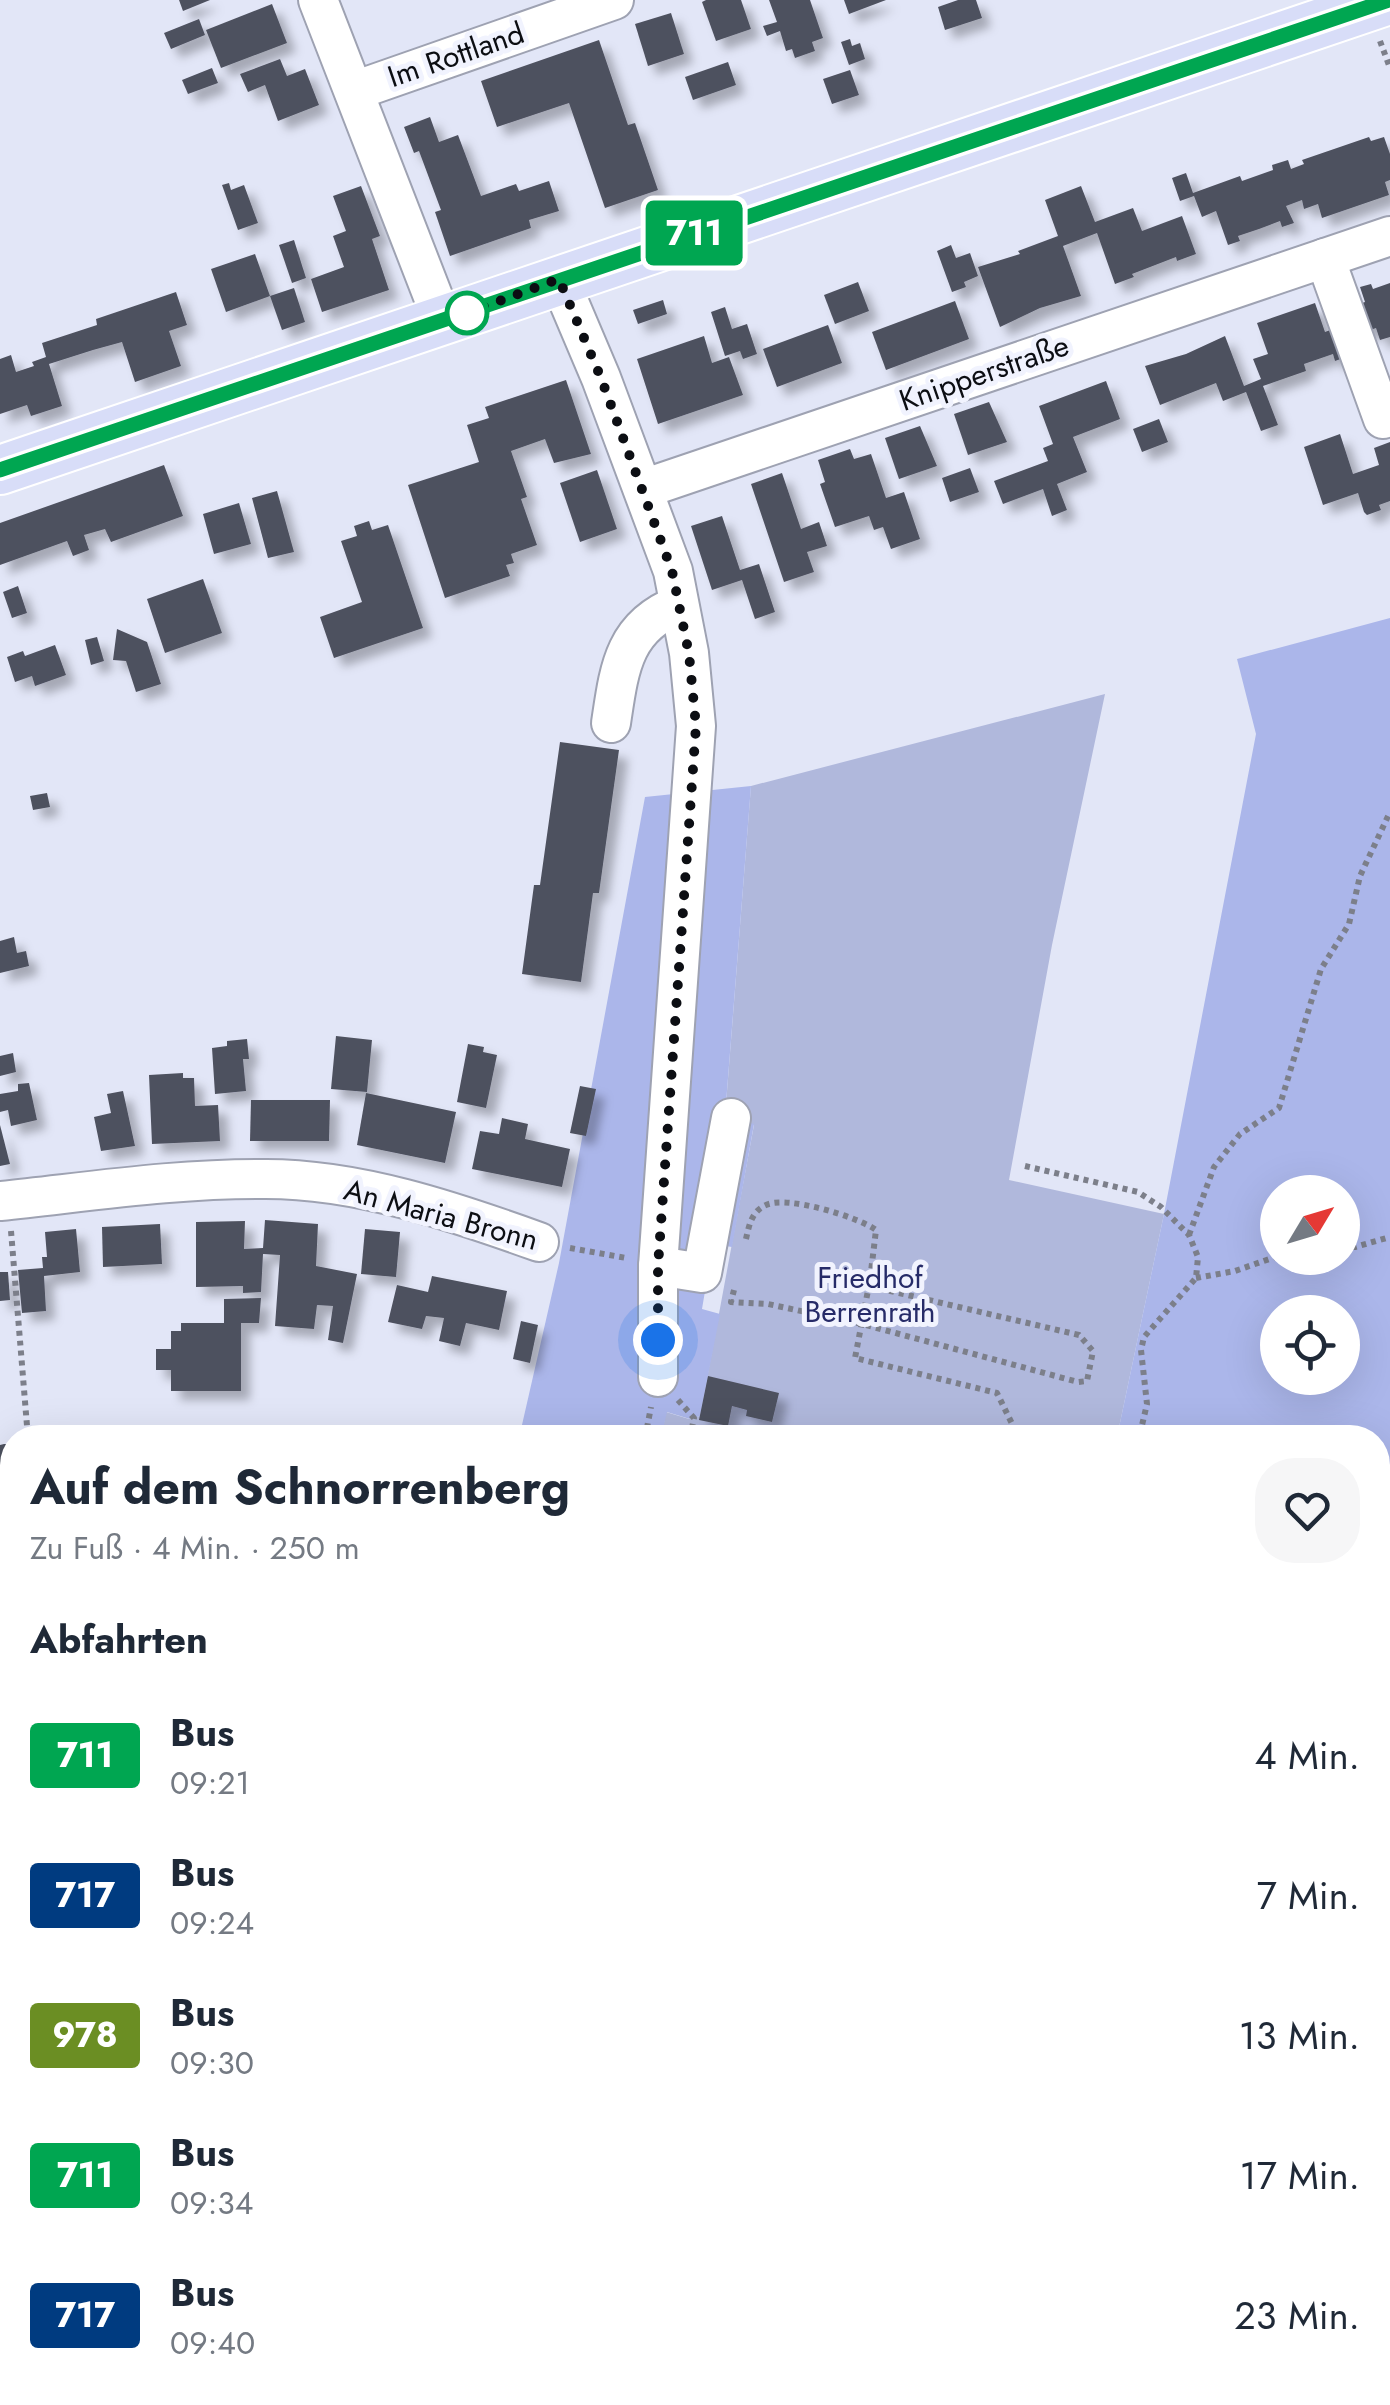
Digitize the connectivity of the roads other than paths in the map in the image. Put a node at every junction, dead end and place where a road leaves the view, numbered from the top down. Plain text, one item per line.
1 (318, 0) edge
2 (614, 0) edge
3 (1389, 0) edge
4 (354, 91) junction
5 (1390, 236) edge
6 (1325, 258) junction
7 (559, 279) junction
8 (444, 322) junction
9 (1383, 419) dead end
10 (0, 470) edge
11 (643, 489) junction
12 (680, 605) junction
13 (611, 723) dead end
14 (731, 1118) dead end
15 (4, 1201) edge
16 (539, 1242) road end
17 (650, 1263) junction
18 (658, 1377) dead end

1 - 4 street
2 - 4 street, Im Rottland
3 - 7 main road
4 - 8 street
5 - 6 street, Knipperstraße
6 - 9 street
6 - 11 street, Knipperstraße
7 - 8 main road
7 - 11 street
8 - 10 main road
11 - 12 street
12 - 13 street
12 - 17 street
14 - 17 street
15 - 16 street, An Maria Bronn
17 - 18 street

